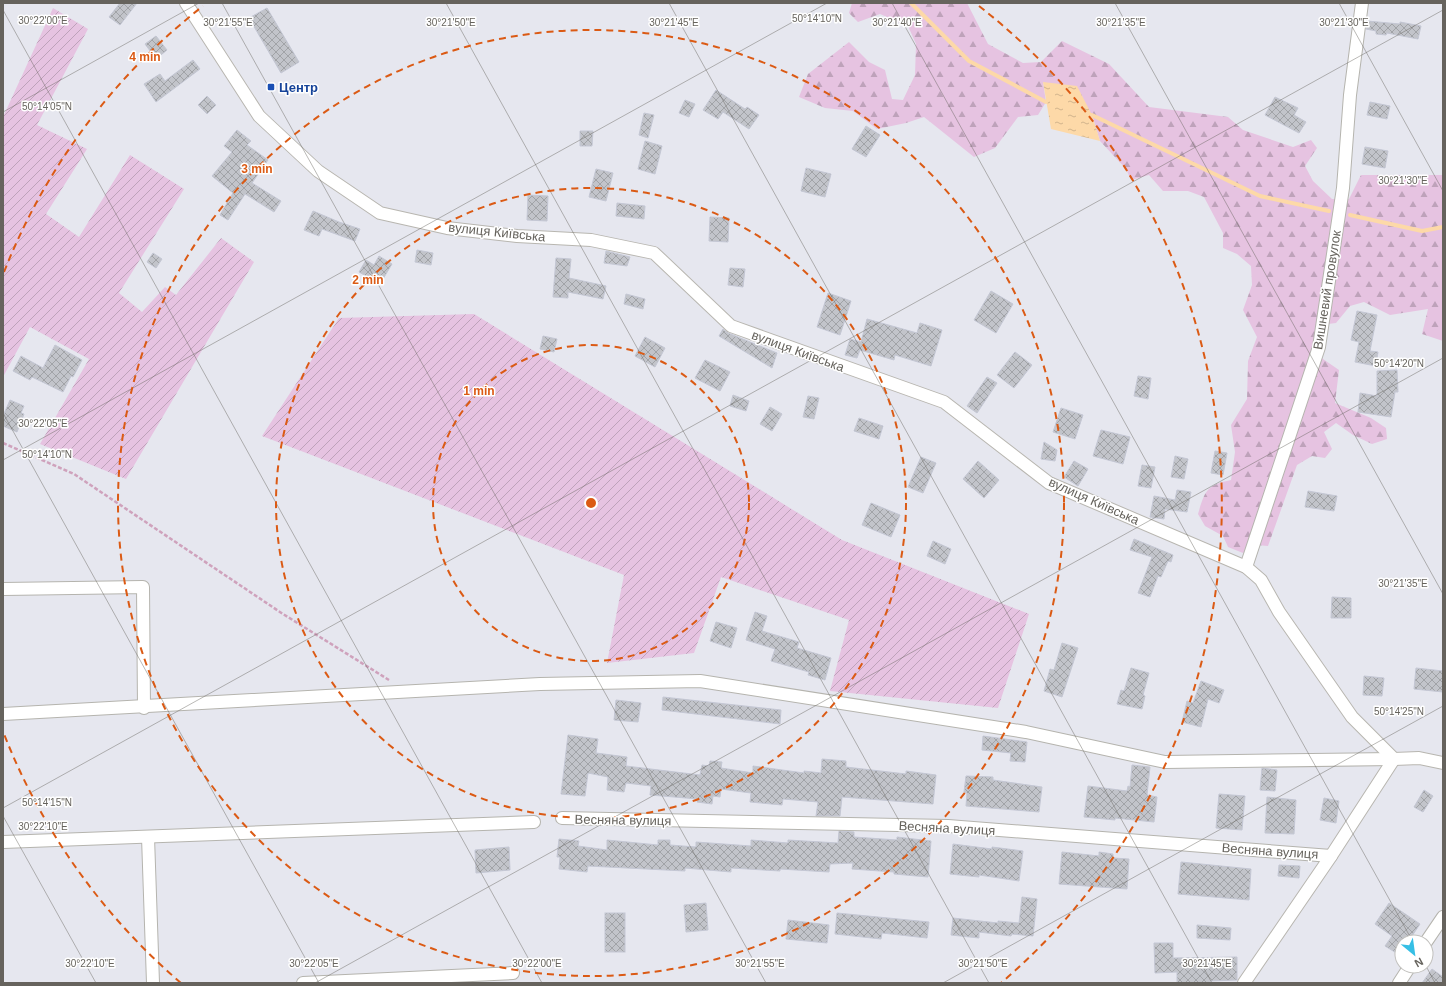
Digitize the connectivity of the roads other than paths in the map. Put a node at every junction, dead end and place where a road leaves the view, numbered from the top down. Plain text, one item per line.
1 (186, 3) edge
2 (1362, 3) edge
3 (1246, 567) junction
4 (3, 589) edge
5 (144, 708) junction
6 (3, 714) edge
7 (1394, 758) junction
8 (1443, 763) edge
9 (562, 818) dead end
10 (534, 822) dead end
11 (148, 837) junction
12 (3, 842) edge
13 (1331, 856) junction
14 (1443, 917) edge
15 (1431, 934) edge
16 (513, 973) dead end
17 (1405, 974) edge
18 (153, 983) edge
19 (303, 983) edge
20 (1244, 983) edge
21 (1399, 983) edge

1 - 3 street, вулиця Київська
2 - 3 street, Вишневий провулок
3 - 7 street, вулиця Київська
4 - 5 street
5 - 6 street
5 - 7 street
7 - 8 street
7 - 13 street
9 - 13 street, Весняна вулиця
10 - 11 street
11 - 12 street
11 - 18 street
13 - 20 street
14 - 15 street
16 - 19 street
17 - 21 street

